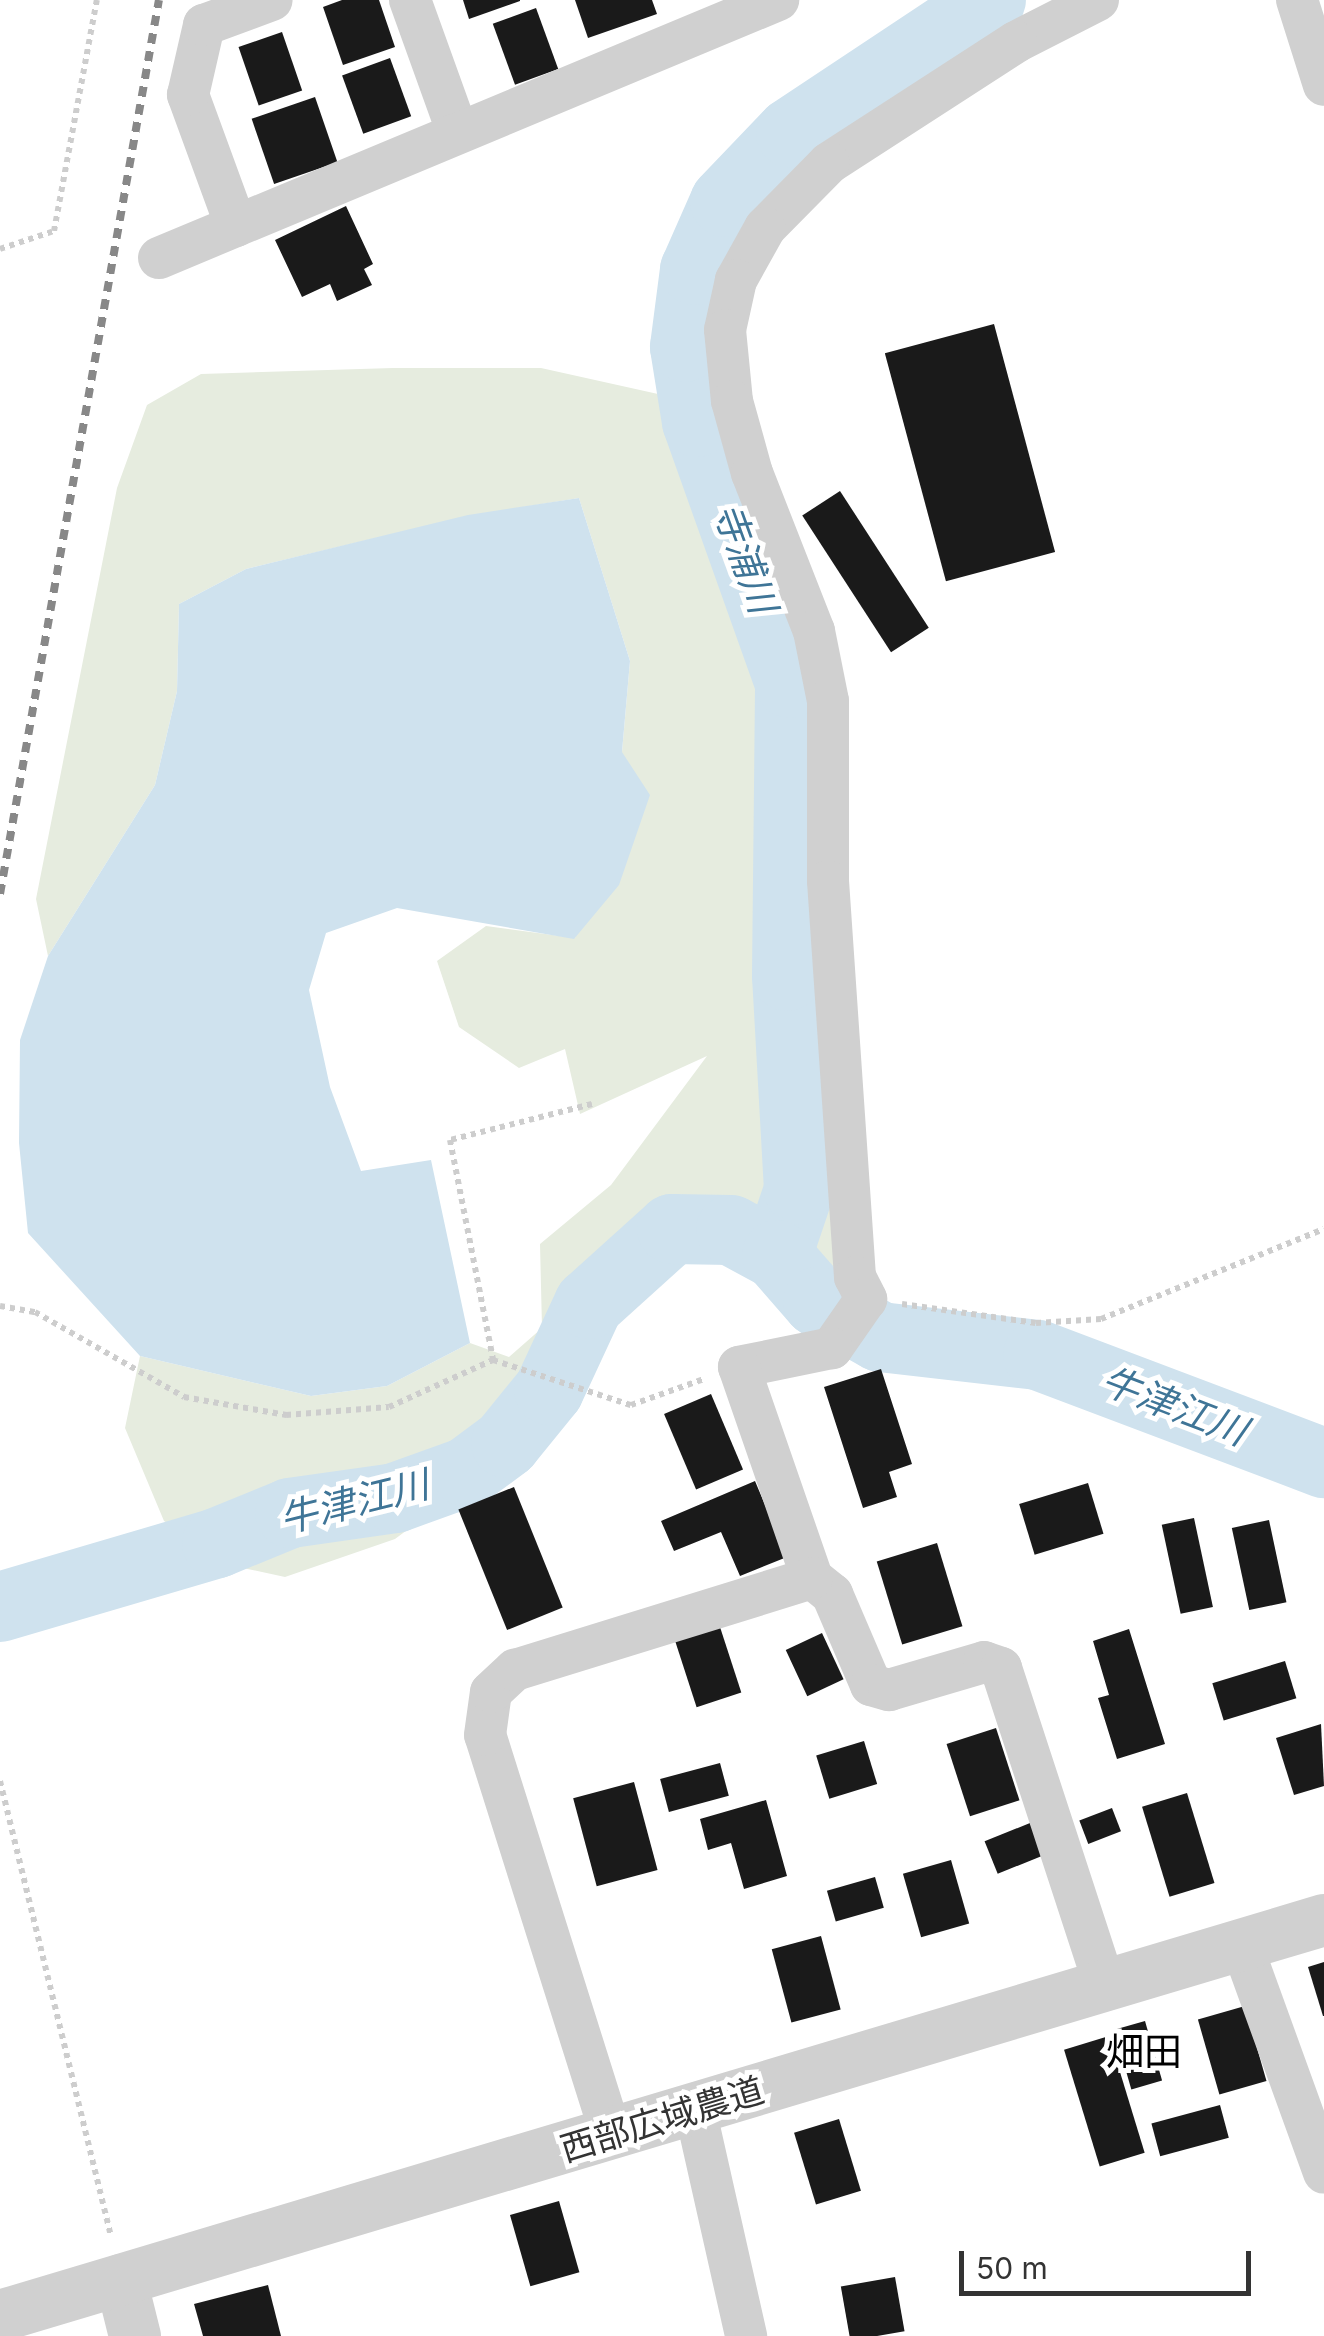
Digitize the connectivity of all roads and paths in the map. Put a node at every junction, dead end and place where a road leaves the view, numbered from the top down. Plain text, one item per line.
1 (97, 0) edge
2 (272, 0) edge
3 (410, 0) edge
4 (778, 0) edge
5 (1098, 0) edge
6 (1296, 0) edge
7 (682, 19) edge
8 (1324, 85) edge
9 (458, 133) junction
10 (236, 226) junction
11 (0, 249) edge
12 (159, 258) dead end
13 (592, 1104) dead end
14 (1324, 1228) edge
15 (866, 1299) junction
16 (0, 1306) edge
17 (492, 1360) junction
18 (739, 1367) junction
19 (812, 1578) junction
20 (0, 1782) edge
21 (1324, 1920) edge
22 (1242, 1946) junction
23 (1105, 1987) junction
24 (695, 2109) junction
25 (611, 2134) junction
26 (1324, 2172) edge
27 (121, 2280) junction
28 (0, 2316) edge
29 (135, 2336) edge
30 (746, 2336) edge

1 - 11 path
2 - 10 street
3 - 9 street
4 - 7 street
5 - 15 street
6 - 8 street
7 - 9 street
9 - 10 street
10 - 12 street
13 - 17 path
14 - 15 path
15 - 18 street
16 - 17 path
17 - 18 path
18 - 19 street
19 - 23 street
19 - 25 street
20 - 27 path
21 - 22 street, 西部広域農道
22 - 23 street, 西部広域農道
22 - 26 street
23 - 24 street, 西部広域農道
24 - 25 street, 西部広域農道
24 - 30 street
25 - 27 street, 西部広域農道
27 - 28 street, 西部広域農道
27 - 29 street

